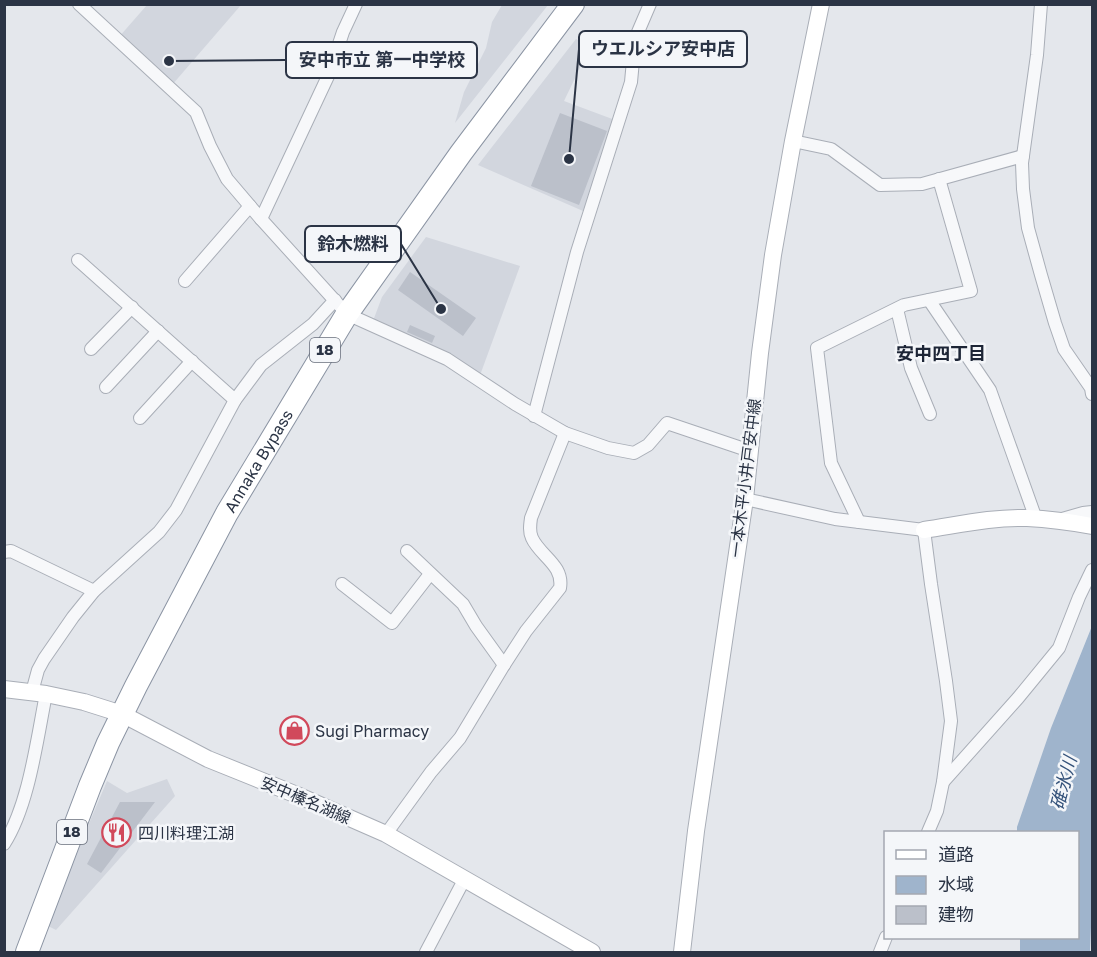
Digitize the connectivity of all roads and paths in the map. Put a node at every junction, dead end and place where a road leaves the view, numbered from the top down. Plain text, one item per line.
1 (79, 4) edge
2 (356, 4) edge
3 (650, 4) edge
4 (821, 4) edge
5 (1041, 4) edge
6 (573, 7) edge
7 (793, 141) junction
8 (1023, 156) junction
9 (939, 179) junction
10 (250, 206) junction
11 (261, 219) junction
12 (78, 260) dead end
13 (185, 281) dead end
14 (929, 300) junction
15 (132, 307) junction
16 (341, 307) junction
17 (897, 309) junction
18 (158, 331) junction
19 (91, 349) dead end
20 (192, 361) junction
21 (106, 387) dead end
22 (1092, 394) edge
23 (235, 400) junction
24 (930, 414) dead end
25 (534, 416) junction
26 (140, 418) dead end
27 (566, 433) junction
28 (750, 451) junction
29 (745, 499) junction
30 (1092, 512) edge
31 (1036, 519) junction
32 (1058, 521) junction
33 (859, 522) junction
34 (1092, 526) edge
35 (924, 530) junction
36 (407, 551) dead end
37 (4, 552) edge
38 (1092, 570) edge
39 (430, 574) junction
40 (342, 584) dead end
41 (94, 591) junction
42 (504, 665) junction
43 (4, 688) edge
44 (39, 693) junction
45 (122, 714) junction
46 (943, 782) junction
47 (928, 831) edge
48 (386, 834) junction
49 (4, 844) edge
50 (464, 880) junction
51 (27, 952) edge
52 (426, 952) edge
53 (592, 952) edge
54 (682, 952) edge

1 - 10 street
2 - 11 street
3 - 25 street
4 - 7 main road, 一本木平小井戸安中線
5 - 8 street
6 - 16 highway, Annaka Bypass / 18
7 - 9 street
7 - 28 main road, 一本木平小井戸安中線
8 - 9 street
8 - 22 street
9 - 14 street
10 - 11 street
10 - 13 street
11 - 16 street
12 - 15 street
14 - 17 street
14 - 31 street
15 - 18 street
15 - 19 street
16 - 23 street
16 - 25 street
16 - 45 highway, Annaka Bypass / 18
17 - 24 street
17 - 33 street
18 - 20 street
18 - 21 street
20 - 23 street
20 - 26 street
23 - 41 street
25 - 27 street
27 - 28 street
27 - 42 street
28 - 29 main road, 一本木平小井戸安中線
29 - 33 street
29 - 54 main road, 一本木平小井戸安中線
30 - 32 street
31 - 32 main road
31 - 35 main road
32 - 34 main road
33 - 35 street
35 - 46 street
36 - 39 street
37 - 41 street
38 - 46 street
39 - 40 street
39 - 42 street
41 - 44 street
42 - 48 street
43 - 44 main road, 安中榛名湖線
44 - 45 main road, 安中榛名湖線
44 - 49 street
45 - 48 main road, 安中榛名湖線
45 - 51 highway, Annaka Bypass / 18
46 - 47 street
48 - 50 main road, 安中榛名湖線
50 - 52 street
50 - 53 main road, 安中榛名湖線

